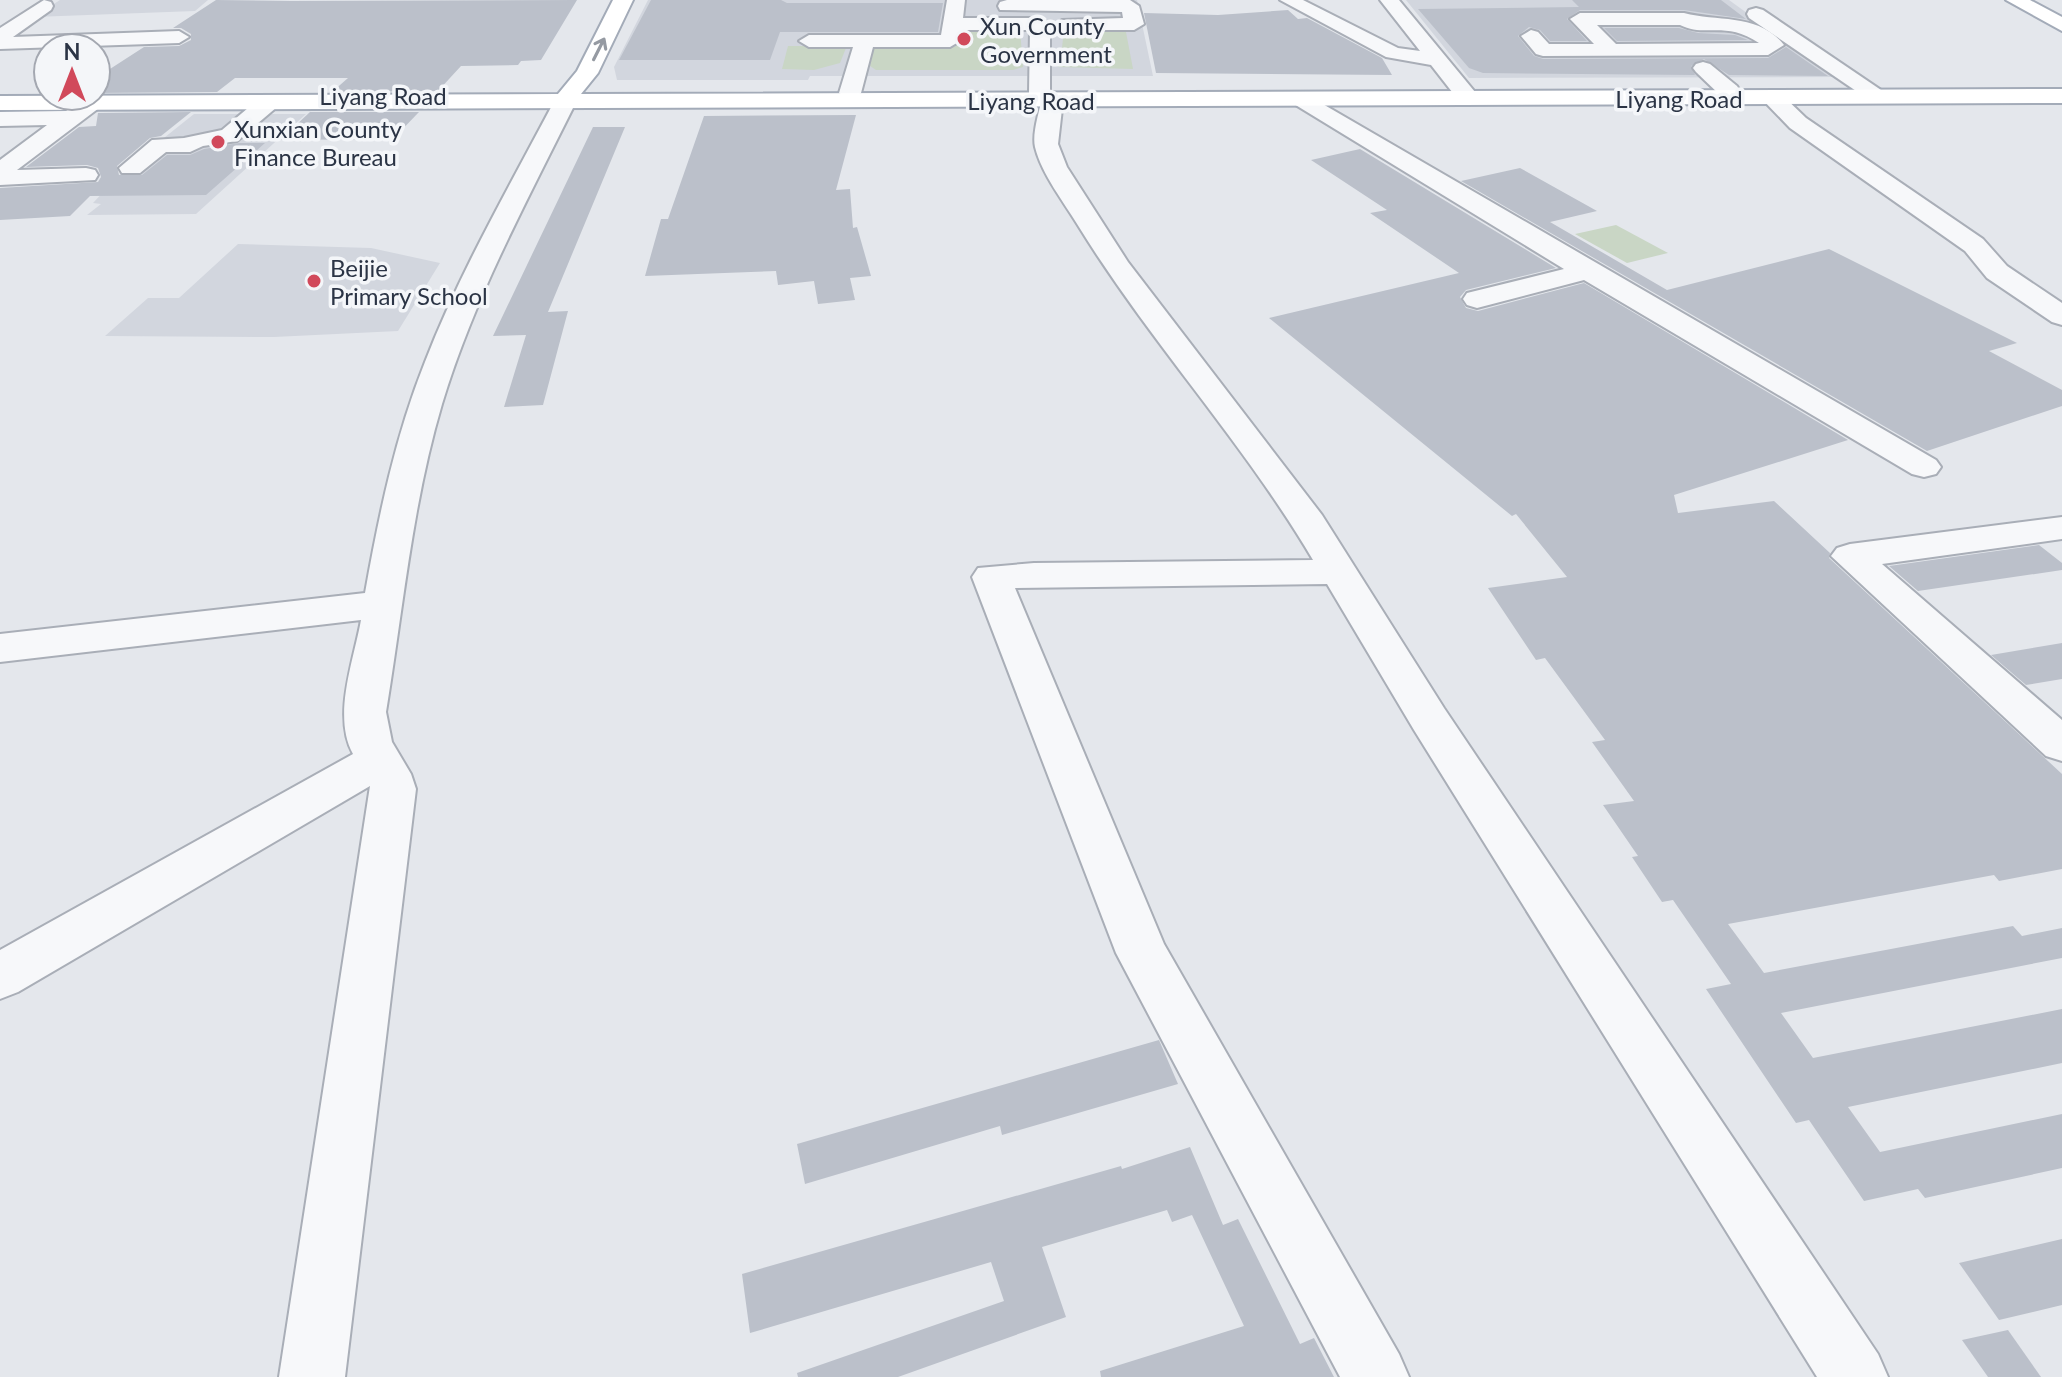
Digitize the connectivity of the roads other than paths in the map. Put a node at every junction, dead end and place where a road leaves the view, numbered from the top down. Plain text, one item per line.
1 (604, 0) edge
2 (623, 0) edge
3 (1289, 0) edge
4 (1389, 0) edge
5 (1735, 0) edge
6 (2016, 0) edge
7 (2046, 0) edge
8 (1104, 3) edge
9 (44, 6) dead end
10 (2062, 8) edge
11 (955, 10) edge
12 (1040, 24) junction
13 (2062, 25) edge
14 (1531, 36) dead end
15 (0, 37) edge
16 (179, 37) dead end
17 (809, 41) dead end
18 (865, 41) junction
19 (0, 43) edge
20 (1611, 50) junction
21 (1709, 59) junction
22 (1438, 60) junction
23 (2062, 89) edge
24 (1870, 90) junction
25 (1729, 91) junction
26 (1464, 92) junction
27 (850, 93) junction
28 (1765, 94) junction
29 (0, 96) edge
30 (32, 96) edge
31 (1046, 96) junction
32 (2062, 96) edge
33 (567, 98) junction
34 (112, 99) edge
35 (112, 99) edge
36 (1302, 99) junction
37 (32, 102) edge
38 (269, 102) junction
39 (0, 103) edge
40 (77, 112) edge
41 (70, 118) junction
42 (0, 119) edge
43 (3, 168) edge
44 (131, 168) dead end
45 (86, 175) dead end
46 (1588, 271) junction
47 (1477, 299) dead end
48 (2062, 316) edge
49 (1924, 467) dead end
50 (2062, 528) edge
51 (1339, 571) junction
52 (385, 604) junction
53 (0, 648) edge
54 (2062, 745) edge
55 (380, 759) junction
56 (0, 976) edge
57 (312, 1377) edge
58 (1376, 1377) edge
59 (1855, 1377) edge

1 - 33 main road
33 -> 2 main road
3 - 22 street
4 - 22 street
5 - 24 street
6 - 13 main road
7 - 10 main road
8 - 11 street
8 - 12 street
9 - 15 street
11 - 12 street
11 - 18 street
12 - 31 street
14 - 20 street
16 - 19 street
17 - 18 street
18 - 27 street
20 - 21 street
20 - 21 street
21 - 25 street
21 - 28 street
22 - 26 street
23 - 24 main road, Liyang Road
24 - 28 main road, Liyang Road
25 - 26 main road, Liyang Road
25 - 28 main road, Liyang Road
26 - 31 main road, Liyang Road
27 - 31 main road, Liyang Road
27 - 33 main road, Liyang Road
28 - 32 main road, Liyang Road
28 - 36 main road, Liyang Road
28 - 48 street
29 - 30 main road
31 - 33 main road, Liyang Road
31 - 36 main road, Liyang Road
31 - 51 street
33 - 34 main road, Liyang Road
33 - 38 main road, Liyang Road
33 - 52 street
35 - 38 main road, Liyang Road
36 - 46 street
37 - 39 main road, Liyang Road
38 - 44 street
40 - 41 street
41 - 42 street
41 - 43 street
43 - 45 street
46 - 47 street
46 - 49 street
50 - 54 street
51 - 58 street
51 - 59 street
52 - 53 street
52 - 55 street
55 - 56 street
55 - 57 street

